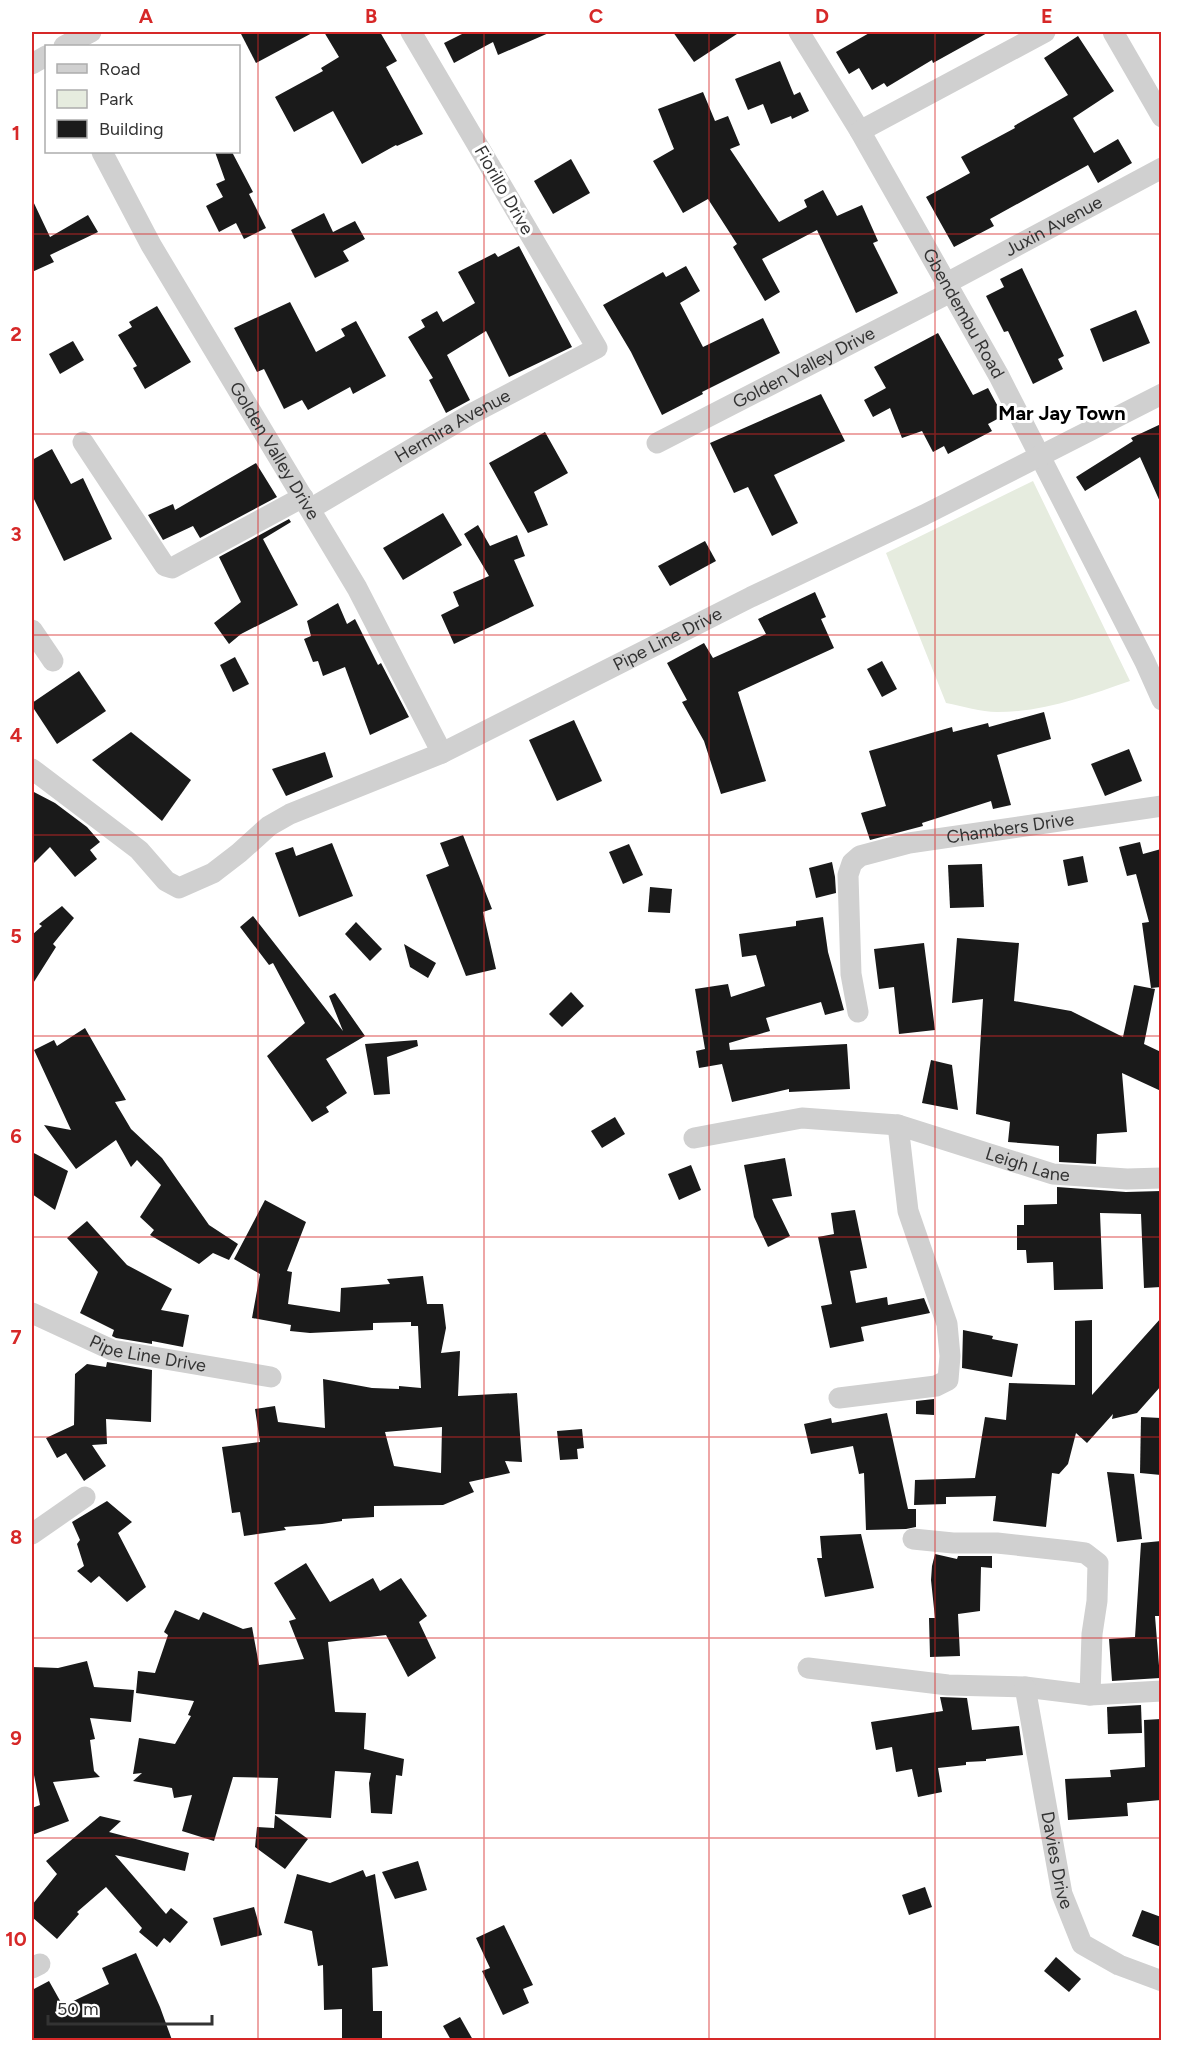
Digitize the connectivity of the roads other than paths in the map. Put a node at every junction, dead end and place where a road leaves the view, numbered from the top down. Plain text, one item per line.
1 (91, 32) edge
2 (411, 32) edge
3 (799, 32) edge
4 (1045, 32) edge
5 (1113, 32) edge
6 (66, 45) edge
7 (1161, 117) edge
8 (860, 131) junction
9 (103, 153) edge
10 (1161, 168) edge
11 (948, 288) junction
12 (597, 348) joint
13 (1161, 394) edge
14 (83, 442) dead end
15 (657, 443) dead end
16 (1039, 457) junction
17 (307, 503) junction
18 (32, 630) edge
19 (53, 660) dead end
20 (1161, 700) edge
21 (442, 753) junction
22 (32, 769) edge
23 (1161, 806) edge
24 (858, 1012) dead end
25 (898, 1125) junction
26 (694, 1138) dead end
27 (1161, 1178) edge
28 (32, 1313) edge
29 (271, 1377) dead end
30 (839, 1398) dead end
31 (85, 1497) dead end
32 (32, 1534) edge
33 (913, 1539) dead end
34 (808, 1668) dead end
35 (1025, 1687) junction
36 (1161, 1691) edge
37 (1090, 1695) junction
38 (1161, 1981) edge

1 - 6 street
2 - 12 street, Fiorillo Drive
3 - 8 street, Gbendembu Road
4 - 8 street
5 - 7 street
8 - 11 street, Gbendembu Road
9 - 17 street, Golden Valley Drive
10 - 11 street, Juxin Avenue
11 - 15 street, Golden Valley Drive
11 - 16 street, Gbendembu Road
12 - 17 street, Hermira Avenue
13 - 16 street, Pipe Line Drive
14 - 17 street, Hermira Avenue
16 - 20 street, Gbendembu Road
16 - 21 street, Pipe Line Drive
17 - 21 street, Golden Valley Drive
18 - 19 street
21 - 22 street, Pipe Line Drive
23 - 24 street, Chambers Drive
25 - 26 street, Leigh Lane
25 - 27 street, Leigh Lane
25 - 30 street
28 - 29 street, Pipe Line Drive
31 - 32 street
33 - 37 street
34 - 35 street
35 - 37 street
35 - 38 street, Davies Drive
36 - 37 street

